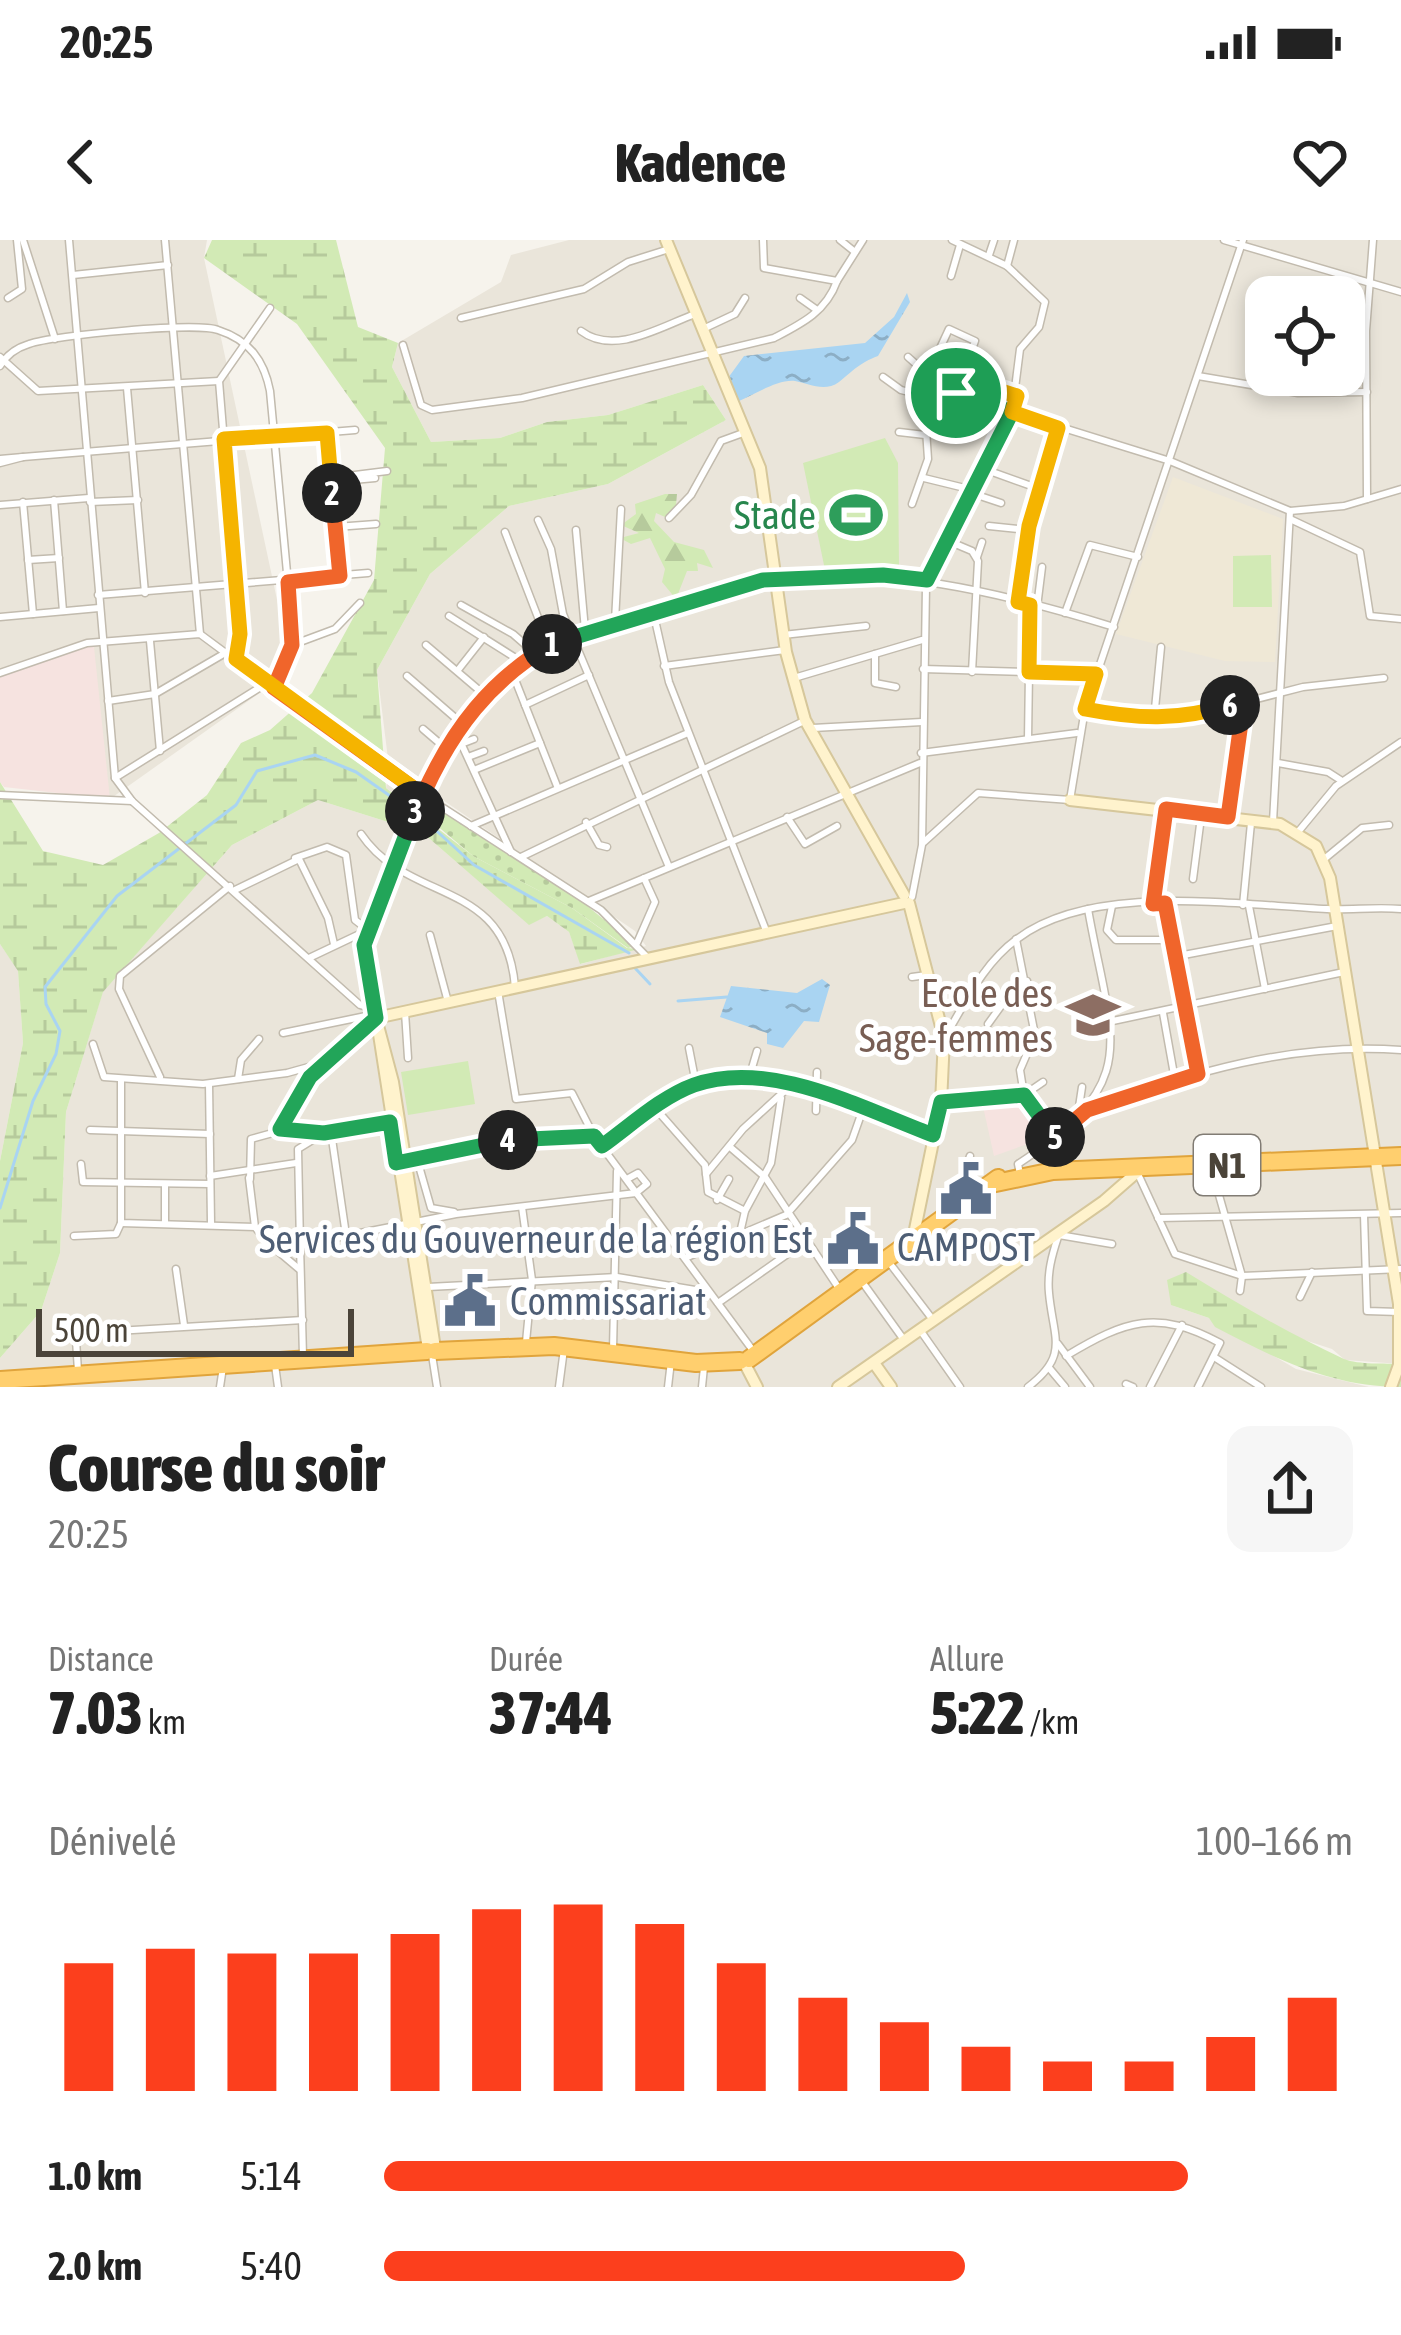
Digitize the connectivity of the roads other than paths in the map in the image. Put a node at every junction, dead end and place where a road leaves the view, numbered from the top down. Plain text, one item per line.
1 (20, 240) edge
2 (69, 240) edge
3 (165, 240) edge
4 (764, 240) edge
5 (840, 240) edge
6 (863, 240) edge
7 (994, 240) edge
8 (1014, 240) edge
9 (1224, 240) edge
10 (1373, 240) edge
11 (956, 242) edge
12 (1240, 243) edge
13 (668, 244) edge
14 (855, 252) junction
15 (989, 255) junction
16 (168, 265) junction
17 (1007, 266) junction
18 (73, 275) junction
19 (951, 276) dead end
20 (836, 281) junction
21 (1369, 286) junction
22 (1401, 292) edge
23 (8, 298) dead end
24 (745, 298) dead end
25 (800, 298) dead end
26 (270, 308) dead end
27 (818, 310) junction
28 (695, 314) junction
29 (461, 318) dead end
30 (703, 329) junction
31 (172, 331) junction
32 (581, 331) dead end
33 (76, 335) junction
34 (55, 339) junction
35 (245, 344) junction
36 (403, 345) dead end
37 (712, 352) junction
38 (908, 356) dead end
39 (1, 361) edge
40 (928, 374) junction
41 (961, 375) junction
42 (1198, 376) junction
43 (884, 377) dead end
44 (219, 381) junction
45 (177, 384) junction
46 (923, 385) junction
47 (128, 388) junction
48 (80, 391) junction
49 (1367, 392) junction
50 (956, 393) junction
51 (1018, 393) junction
52 (921, 395) junction
53 (976, 399) junction
54 (736, 409) junction
55 (1012, 412) junction
56 (972, 428) dead end
57 (1058, 428) junction
58 (355, 430) dead end
59 (746, 432) junction
60 (899, 432) dead end
61 (327, 433) junction
62 (276, 435) junction
63 (732, 435) junction
64 (925, 435) junction
65 (224, 439) junction
66 (184, 445) junction
67 (134, 450) junction
68 (85, 452) junction
69 (0, 461) edge
70 (1170, 461) junction
71 (984, 469) junction
72 (387, 471) dead end
73 (331, 472) junction
74 (375, 478) dead end
75 (924, 478) junction
76 (332, 482) junction
77 (1038, 488) junction
78 (1401, 490) edge
79 (972, 492) junction
80 (1367, 499) junction
81 (54, 500) junction
82 (90, 500) junction
83 (138, 500) junction
84 (23, 502) junction
85 (1001, 502) dead end
86 (912, 504) dead end
87 (0, 505) edge
88 (621, 509) dead end
89 (1290, 515) junction
90 (669, 518) dead end
91 (538, 520) dead end
92 (376, 524) dead end
93 (989, 526) dead end
94 (335, 527) junction
95 (577, 530) dead end
96 (1028, 530) junction
97 (505, 532) dead end
98 (946, 540) junction
99 (982, 542) dead end
100 (977, 557) junction
101 (1138, 557) junction
102 (59, 558) junction
103 (28, 560) junction
104 (1042, 567) dead end
105 (368, 573) dead end
106 (340, 576) junction
107 (779, 579) junction
108 (927, 580) junction
109 (288, 582) junction
110 (237, 586) junction
111 (195, 589) junction
112 (974, 592) junction
113 (145, 593) junction
114 (98, 595) junction
115 (1018, 602) junction
116 (360, 603) dead end
117 (460, 604) dead end
118 (0, 606) edge
119 (1034, 606) junction
120 (99, 608) junction
121 (653, 610) junction
122 (63, 611) junction
123 (1065, 613) junction
124 (33, 614) junction
125 (449, 616) dead end
126 (0, 617) edge
127 (1401, 619) edge
128 (615, 621) junction
129 (866, 626) dead end
130 (1114, 627) junction
131 (585, 630) junction
132 (200, 634) junction
133 (572, 634) junction
134 (783, 635) junction
135 (484, 637) junction
136 (923, 639) junction
137 (150, 640) junction
138 (102, 644) junction
139 (292, 645) junction
140 (426, 645) dead end
141 (549, 646) junction
142 (1161, 647) dead end
143 (785, 650) junction
144 (227, 652) junction
145 (536, 654) junction
146 (874, 654) junction
147 (236, 659) junction
148 (524, 664) junction
149 (664, 666) junction
150 (923, 669) junction
151 (458, 670) junction
152 (512, 672) junction
153 (972, 672) junction
154 (1029, 672) junction
155 (0, 674) edge
156 (1096, 674) junction
157 (589, 675) junction
158 (407, 676) dead end
159 (794, 678) junction
160 (1384, 678) dead end
161 (270, 685) junction
162 (896, 687) dead end
163 (1280, 693) junction
164 (155, 694) junction
165 (486, 696) junction
166 (108, 700) junction
167 (1244, 701) junction
168 (525, 705) junction
169 (1085, 709) junction
170 (1154, 719) junction
171 (460, 722) junction
172 (922, 722) junction
173 (807, 725) junction
174 (423, 729) dead end
175 (455, 730) junction
176 (689, 733) junction
177 (1079, 733) junction
178 (474, 739) dead end
179 (1028, 739) junction
180 (1401, 742) edge
181 (540, 743) junction
182 (461, 744) junction
183 (444, 747) junction
184 (160, 751) junction
185 (484, 751) dead end
186 (921, 753) junction
187 (468, 757) junction
188 (624, 759) junction
189 (920, 763) junction
190 (1278, 763) junction
191 (705, 767) junction
192 (474, 770) junction
193 (115, 778) junction
194 (1338, 782) junction
195 (558, 787) junction
196 (845, 793) junction
197 (0, 795) edge
198 (423, 795) junction
199 (640, 798) junction
200 (1070, 800) junction
201 (132, 801) junction
202 (1166, 809) junction
203 (494, 814) junction
204 (1201, 814) junction
205 (1228, 817) junction
206 (787, 818) junction
207 (1252, 819) junction
208 (586, 822) junction
209 (1273, 822) junction
210 (1389, 825) dead end
211 (471, 826) junction
212 (837, 826) dead end
213 (1298, 832) junction
214 (361, 834) dead end
215 (733, 840) junction
216 (922, 844) junction
217 (607, 847) dead end
218 (512, 853) junction
219 (521, 857) junction
220 (295, 858) junction
221 (1323, 860) junction
222 (669, 867) junction
223 (390, 868) junction
224 (644, 878) junction
225 (1192, 879) dead end
226 (232, 888) junction
227 (906, 898) junction
228 (589, 902) junction
229 (1165, 903) junction
230 (1153, 904) junction
231 (1246, 905) junction
232 (1112, 906) junction
233 (1088, 909) junction
234 (1334, 909) junction
235 (1399, 910) edge
236 (1337, 926) junction
237 (368, 930) junction
238 (767, 933) junction
239 (430, 935) dead end
240 (1016, 939) junction
241 (1255, 939) junction
242 (1170, 940) junction
243 (637, 943) junction
244 (334, 944) junction
245 (1172, 957) junction
246 (309, 958) junction
247 (648, 958) junction
248 (1345, 972) junction
249 (931, 975) junction
250 (912, 977) dead end
251 (1028, 981) junction
252 (515, 987) junction
253 (1264, 989) junction
254 (498, 991) junction
255 (448, 1002) junction
256 (1182, 1008) junction
257 (1163, 1011) junction
258 (405, 1012) junction
259 (376, 1018) junction
260 (1108, 1022) junction
261 (988, 1024) dead end
262 (284, 1033) dead end
263 (944, 1038) junction
264 (259, 1039) dead end
265 (93, 1044) dead end
266 (1357, 1045) junction
267 (689, 1048) dead end
268 (1401, 1050) edge
269 (757, 1051) dead end
270 (408, 1058) dead end
271 (323, 1063) junction
272 (817, 1072) dead end
273 (1198, 1074) junction
274 (160, 1077) junction
275 (238, 1078) junction
276 (749, 1078) junction
277 (122, 1079) junction
278 (1175, 1080) junction
279 (1042, 1082) dead end
280 (208, 1084) junction
281 (696, 1084) junction
282 (791, 1085) junction
283 (1082, 1088) dead end
284 (819, 1095) junction
285 (1024, 1095) junction
286 (781, 1098) junction
287 (941, 1102) junction
288 (655, 1108) junction
289 (863, 1109) junction
290 (1087, 1110) junction
291 (816, 1112) dead end
292 (1077, 1120) junction
293 (390, 1122) junction
294 (280, 1129) junction
295 (90, 1130) dead end
296 (121, 1131) junction
297 (327, 1132) junction
298 (210, 1134) junction
299 (933, 1135) junction
300 (594, 1136) junction
301 (1052, 1139) junction
302 (602, 1146) junction
303 (730, 1147) junction
304 (970, 1156) dead end
305 (1401, 1156) edge
306 (1376, 1157) junction
307 (406, 1161) junction
308 (297, 1163) junction
309 (81, 1164) dead end
310 (1033, 1166) junction
311 (1211, 1166) junction
312 (617, 1168) junction
313 (1141, 1170) junction
314 (248, 1173) junction
315 (706, 1174) junction
316 (765, 1177) junction
317 (627, 1179) junction
318 (729, 1179) dead end
319 (210, 1180) junction
320 (121, 1184) junction
321 (165, 1184) junction
322 (636, 1192) junction
323 (616, 1193) junction
324 (717, 1200) junction
325 (522, 1206) junction
326 (745, 1210) junction
327 (920, 1211) junction
328 (1401, 1213) edge
329 (456, 1214) junction
330 (1384, 1214) junction
331 (786, 1215) junction
332 (1364, 1215) junction
333 (946, 1217) junction
334 (1158, 1218) junction
335 (1225, 1218) junction
336 (122, 1222) junction
337 (165, 1222) junction
338 (211, 1223) junction
339 (411, 1223) junction
340 (255, 1227) junction
341 (740, 1233) junction
342 (1058, 1234) junction
343 (74, 1236) dead end
344 (346, 1237) junction
345 (914, 1239) junction
346 (804, 1242) junction
347 (1112, 1244) dead end
348 (269, 1245) junction
349 (300, 1245) junction
350 (685, 1258) junction
351 (888, 1261) junction
352 (176, 1269) dead end
353 (1398, 1269) edge
354 (1364, 1271) junction
355 (302, 1272) junction
356 (1312, 1272) junction
357 (1242, 1276) junction
358 (617, 1277) junction
359 (532, 1280) junction
360 (861, 1280) junction
361 (421, 1287) junction
362 (1240, 1291) dead end
363 (710, 1293) junction
364 (842, 1293) junction
365 (1300, 1298) dead end
366 (718, 1303) junction
367 (1400, 1307) edge
368 (303, 1320) junction
369 (934, 1320) junction
370 (184, 1325) junction
371 (1182, 1325) junction
372 (920, 1330) junction
373 (1401, 1336) edge
374 (904, 1341) junction
375 (1057, 1341) junction
376 (525, 1346) junction
377 (564, 1347) junction
378 (431, 1351) junction
379 (613, 1353) junction
380 (1066, 1356) junction
381 (1214, 1357) junction
382 (303, 1360) junction
383 (671, 1360) junction
384 (748, 1360) junction
385 (275, 1361) junction
386 (704, 1363) junction
387 (224, 1364) junction
388 (874, 1364) junction
389 (1050, 1369) junction
390 (78, 1375) junction
391 (118, 1379) edge
392 (0, 1380) edge
393 (58, 1382) edge
394 (32, 1383) edge
395 (220, 1387) edge
396 (278, 1387) edge
397 (437, 1387) edge
398 (559, 1387) edge
399 (668, 1387) edge
400 (702, 1387) edge
401 (757, 1387) edge
402 (838, 1387) edge
403 (891, 1387) edge
404 (960, 1387) edge
405 (1028, 1387) edge
406 (1065, 1387) edge
407 (1090, 1387) edge
408 (1150, 1387) edge
409 (1198, 1387) edge
410 (1261, 1387) edge
411 (1391, 1387) edge

1 - 23 street
1 - 34 street
2 - 18 street
3 - 16 street
4 - 20 street
5 - 14 street
6 - 14 street
7 - 15 street
8 - 17 street
9 - 12 street
10 - 21 street
11 - 15 street
11 - 19 street
12 - 21 street
12 - 42 street
13 - 28 street
13 - 29 street
14 - 20 street
15 - 17 street
16 - 18 street
16 - 31 street
17 - 51 street
18 - 33 street
20 - 27 street
21 - 22 street
21 - 49 street
24 - 30 street
25 - 27 street
26 - 35 street
27 - 37 street
28 - 30 street
28 - 32 street
30 - 37 street
31 - 33 street
31 - 35 street
31 - 45 street
33 - 34 street
33 - 48 street
34 - 39 street
35 - 44 street
35 - 62 street
36 - 37 street
37 - 54 street
38 - 40 street
39 - 48 street
40 - 41 street
40 - 46 street
41 - 50 street
41 - 51 street
42 - 49 street
42 - 70 street
43 - 52 street
44 - 45 street
44 - 65 street
45 - 47 street
45 - 66 street
46 - 50 street
46 - 52 street
47 - 48 street
47 - 67 street
48 - 68 street
49 - 80 street
50 - 53 street
51 - 55 street
52 - 64 street
53 - 55 street
53 - 56 street
54 - 59 street
54 - 63 street
55 - 57 street
55 - 71 street
57 - 70 street
57 - 77 street
58 - 61 street
59 - 63 street
59 - 107 street
60 - 64 street
61 - 62 street
61 - 73 street
62 - 65 street
62 - 109 street
63 - 90 street
64 - 75 street
65 - 66 street
65 - 110 street
66 - 67 street
66 - 111 street
67 - 68 street
67 - 83 street
68 - 69 street
68 - 82 street
70 - 89 street
70 - 101 street
71 - 77 street
71 - 79 street
72 - 73 street
73 - 76 street
74 - 76 street
75 - 79 street
75 - 86 street
76 - 94 street
77 - 96 street
78 - 80 street
79 - 85 street
79 - 98 street
80 - 89 street
81 - 82 street
81 - 84 street
81 - 102 street
82 - 83 street
82 - 114 street
83 - 113 street
84 - 87 street
84 - 103 street
88 - 128 street
89 - 127 street
89 - 163 street
91 - 133 street
92 - 94 street
93 - 96 street
94 - 106 street
95 - 131 street
96 - 115 street
97 - 141 street
98 - 100 street
98 - 108 street
99 - 100 street
100 - 112 street
101 - 123 street
101 - 130 street
102 - 103 street
102 - 122 street
103 - 124 street
104 - 119 street
105 - 106 street
106 - 109 street
107 - 108 street
107 - 121 street
107 - 134 street
108 - 112 street
108 - 136 street
109 - 110 street
109 - 139 street
110 - 111 street
110 - 147 street
111 - 113 street
111 - 132 street
112 - 115 street
112 - 153 street
113 - 114 street
114 - 120 street
115 - 119 street
116 - 139 street
117 - 145 street
118 - 126 street
119 - 123 street
119 - 154 street
120 - 122 street
120 - 138 street
121 - 128 street
121 - 149 street
122 - 124 street
123 - 130 street
124 - 126 street
125 - 135 street
128 - 131 street
129 - 134 street
130 - 156 street
131 - 133 street
132 - 137 street
132 - 144 street
133 - 141 street
133 - 157 street
134 - 143 street
135 - 148 street
135 - 151 street
136 - 146 street
136 - 150 street
137 - 138 street
137 - 164 street
138 - 155 street
138 - 166 street
139 - 161 street
140 - 151 street
141 - 145 street
142 - 170 street
143 - 149 street
143 - 159 street
144 - 147 street
144 - 164 street
145 - 148 street
146 - 159 street
146 - 162 street
147 - 161 street
148 - 152 street
149 - 176 street
150 - 153 street
150 - 172 street
151 - 165 street
152 - 165 street
152 - 168 street
153 - 154 street
154 - 156 street
154 - 179 street
156 - 169 street
157 - 168 street
157 - 188 street
158 - 171 street
159 - 173 street
160 - 163 street
161 - 184 street
161 - 198 street
163 - 167 street
163 - 190 street
164 - 166 street
164 - 184 street
165 - 171 street
166 - 193 street
167 - 170 street
167 - 205 street
168 - 181 street
169 - 170 street
169 - 177 street
171 - 175 street
172 - 173 street
172 - 186 street
173 - 191 street
173 - 196 street
174 - 183 street
175 - 182 street
175 - 183 street
176 - 188 street
176 - 191 street
177 - 179 street
177 - 200 street
178 - 182 street
179 - 186 street
180 - 194 street
181 - 192 street
181 - 195 street
182 - 187 street
183 - 198 street
184 - 193 street
185 - 187 street
186 - 189 street
187 - 192 street
188 - 195 street
188 - 199 street
189 - 196 street
189 - 216 street
190 - 194 street
190 - 209 street
191 - 199 street
191 - 215 street
192 - 203 street
193 - 201 street
194 - 213 street
195 - 203 street
196 - 206 street
196 - 227 street
197 - 201 street
198 - 211 street
198 - 223 street
199 - 208 street
199 - 222 street
200 - 202 street
200 - 216 street
201 - 226 street
202 - 204 street
202 - 230 street
203 - 211 street
203 - 218 street
204 - 205 street
204 - 225 street
205 - 207 street
206 - 212 street
206 - 215 street
207 - 209 street
207 - 231 street
208 - 217 street
208 - 219 street
209 - 213 street
210 - 221 street
211 - 218 street
213 - 221 street
214 - 223 street
215 - 222 street
215 - 238 street
216 - 227 street
218 - 219 street
219 - 228 street
220 - 226 street
220 - 237 street
220 - 244 street
221 - 234 street
222 - 224 street
223 - 237 street
223 - 252 street
224 - 228 street
224 - 243 street
226 - 246 street
226 - 274 street
227 - 238 street
227 - 249 street
228 - 243 street
229 - 230 street
229 - 231 street
229 - 242 street
230 - 232 street
231 - 234 street
231 - 241 street
232 - 233 street
232 - 242 street
233 - 240 street
233 - 260 street
234 - 235 street
234 - 236 street
236 - 241 street
236 - 248 street
237 - 244 street
237 - 259 street
238 - 247 street
239 - 255 street
240 - 251 street
240 - 263 street
241 - 245 street
241 - 253 street
242 - 245 street
243 - 247 street
244 - 246 street
245 - 256 street
246 - 259 street
247 - 252 street
248 - 253 street
248 - 266 street
249 - 250 street
249 - 263 street
251 - 261 street
251 - 285 street
252 - 254 street
253 - 256 street
254 - 255 street
254 - 300 street
255 - 258 street
256 - 257 street
256 - 273 street
257 - 260 street
257 - 278 street
258 - 259 street
258 - 270 street
259 - 262 street
259 - 271 street
259 - 293 street
259 - 307 street
260 - 290 street
263 - 287 street
264 - 275 street
265 - 277 street
266 - 268 street
266 - 273 street
266 - 306 street
267 - 281 street
269 - 276 street
271 - 275 street
271 - 294 street
272 - 284 street
273 - 278 street
274 - 277 street
274 - 280 street
275 - 280 street
276 - 281 street
276 - 282 street
277 - 296 street
278 - 290 street
279 - 285 street
280 - 298 street
281 - 288 street
282 - 284 street
282 - 286 street
283 - 292 street
284 - 289 street
284 - 291 street
285 - 287 street
285 - 301 street
286 - 303 street
286 - 316 street
287 - 299 street
288 - 302 street
288 - 315 street
289 - 299 street
289 - 331 street
290 - 292 street
292 - 301 street
293 - 297 street
293 - 307 street
294 - 297 street
294 - 314 street
295 - 296 street
296 - 298 street
296 - 320 street
297 - 308 street
297 - 344 street
298 - 319 street
299 - 327 street
300 - 302 street
300 - 307 street
301 - 310 street
302 - 312 street
303 - 315 street
303 - 316 street
304 - 333 street
305 - 306 highway, N1
306 - 311 highway, N1
306 - 330 street
307 - 329 street
307 - 339 street
308 - 314 street
308 - 349 street
309 - 320 street
310 - 313 highway, N1
310 - 333 highway
311 - 313 highway, N1
311 - 335 street
312 - 317 street
312 - 323 street
313 - 334 street
313 - 342 street
314 - 319 street
314 - 340 street
315 - 324 street
316 - 326 street
316 - 331 street
317 - 322 street
317 - 322 street
318 - 324 street
319 - 321 street
319 - 338 street
320 - 321 street
320 - 336 street
321 - 337 street
322 - 323 street
322 - 350 street
323 - 325 street
323 - 358 street
324 - 326 street
325 - 329 street
325 - 359 street
326 - 341 street
327 - 333 street
327 - 345 street
328 - 330 street
329 - 339 street
330 - 332 street
330 - 353 street
331 - 341 street
331 - 346 street
332 - 335 street
332 - 354 street
333 - 345 highway
334 - 335 street
334 - 357 street
335 - 357 street
336 - 337 street
336 - 343 street
337 - 338 street
338 - 340 street
339 - 344 street
339 - 361 street
340 - 348 street
341 - 350 street
342 - 347 street
342 - 369 street
342 - 375 street
344 - 349 street
345 - 351 highway
346 - 364 street
346 - 366 street
348 - 349 street
348 - 355 street
349 - 355 street
350 - 363 street
351 - 360 highway
351 - 369 street
352 - 370 street
353 - 354 street
353 - 367 street
354 - 356 street
354 - 367 street
355 - 368 street
356 - 357 street
356 - 365 street
357 - 362 street
358 - 359 street
358 - 363 street
358 - 379 street
359 - 361 street
359 - 376 street
360 - 364 highway
360 - 374 street
361 - 378 street
363 - 366 street
364 - 384 highway
366 - 384 street
367 - 373 street
368 - 370 street
368 - 382 street
369 - 372 street
370 - 390 street
371 - 380 street
371 - 381 street
371 - 408 street
372 - 374 street
372 - 404 street
373 - 411 street
374 - 388 street
375 - 380 street
375 - 389 street
376 - 377 highway
376 - 378 highway
377 - 379 highway
377 - 398 street
378 - 382 highway
378 - 397 street
379 - 383 highway
380 - 407 street
381 - 409 street
381 - 410 street
382 - 385 highway
383 - 386 highway
383 - 399 street
384 - 386 highway
384 - 401 street
385 - 387 highway
385 - 396 street
386 - 400 street
387 - 391 highway
387 - 395 street
388 - 402 street
388 - 403 street
389 - 405 street
389 - 406 street
390 - 391 highway
390 - 393 highway
392 - 394 highway
393 - 394 highway

